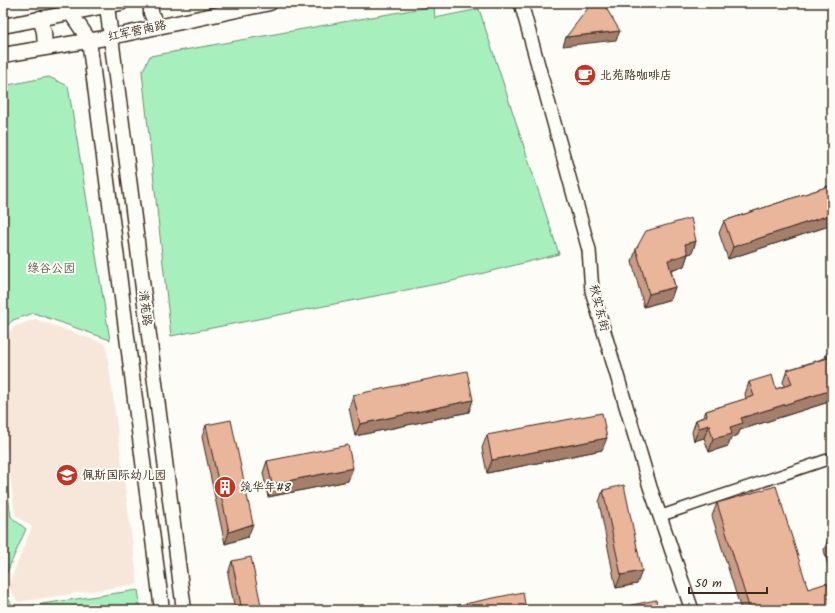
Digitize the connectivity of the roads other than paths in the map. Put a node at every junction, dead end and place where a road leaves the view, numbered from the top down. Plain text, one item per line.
1 (121, 3) edge
2 (151, 3) edge
3 (270, 3) edge
4 (520, 3) edge
5 (107, 4) edge
6 (69, 8) edge
7 (40, 18) junction
8 (3, 26) edge
9 (157, 26) junction
10 (111, 36) junction
11 (89, 40) junction
12 (46, 48) junction
13 (3, 55) edge
14 (832, 458) edge
15 (660, 516) junction
16 (162, 610) edge
17 (184, 610) edge
18 (692, 610) edge

1 - 5 main road
2 - 9 main road
3 - 9 main road, 红军营南路
4 - 15 street, 秋实东街
5 - 6 main road
5 - 10 main road, 清苑路
6 - 7 main road
6 - 11 main road, 清苑路
7 - 8 main road
7 - 12 main road
9 - 10 main road, 红军营南路
10 - 11 main road, 红军营南路
10 - 17 main road, 清苑路
11 - 12 main road, 红军营南路
11 - 16 main road, 清苑路
12 - 13 main road, 红军营南路
14 - 15 street
15 - 18 street, 秋实东街

